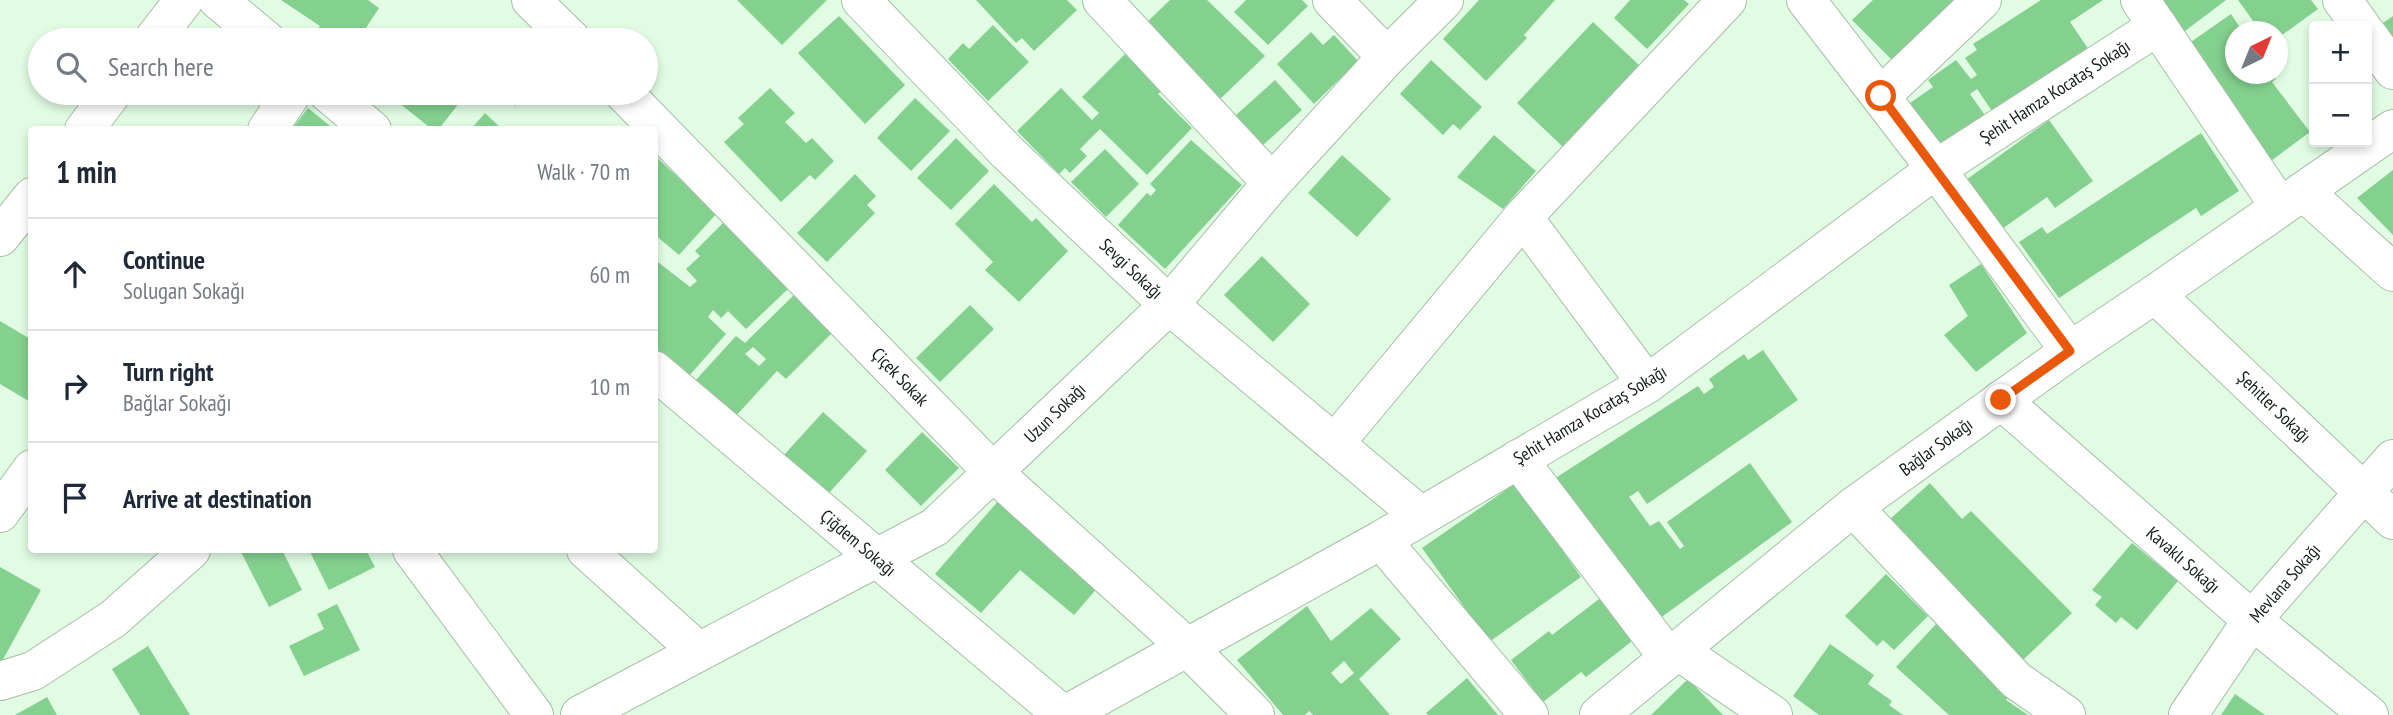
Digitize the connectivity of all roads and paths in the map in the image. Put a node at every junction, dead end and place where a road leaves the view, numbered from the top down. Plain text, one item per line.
1 (184, 0) edge
2 (218, 0) edge
3 (531, 0) edge
4 (861, 0) edge
5 (1102, 0) edge
6 (1332, 0) edge
7 (1444, 0) edge
8 (1727, 0) edge
9 (1806, 0) edge
10 (1982, 0) edge
11 (2342, 0) edge
12 (2149, 13) edge
13 (2357, 21) edge
14 (162, 28) edge
15 (252, 28) edge
16 (560, 28) edge
17 (2372, 41) edge
18 (1387, 57) junction
19 (2393, 70) edge
20 (1881, 96) junction
21 (103, 105) edge
22 (284, 105) edge
23 (342, 105) edge
24 (636, 105) edge
25 (87, 126) edge
26 (270, 126) edge
27 (367, 126) edge
28 (656, 126) edge
29 (658, 128) edge
30 (2393, 129) edge
31 (1936, 169) junction
32 (1272, 183) junction
33 (2292, 199) junction
34 (28, 202) edge
35 (1523, 217) junction
36 (0, 237) edge
37 (2393, 272) edge
38 (2155, 294) junction
39 (1169, 305) junction
40 (2070, 351) junction
41 (658, 373) edge
42 (1647, 384) junction
43 (2001, 400) junction
44 (1335, 443) junction
45 (2393, 458) edge
46 (1518, 459) junction
47 (993, 472) junction
48 (28, 474) edge
49 (2363, 492) junction
50 (1853, 508) junction
51 (0, 513) edge
52 (1421, 516) junction
53 (2393, 520) edge
54 (1381, 540) junction
55 (188, 553) edge
56 (414, 553) edge
57 (589, 553) edge
58 (875, 558) junction
59 (2252, 620) junction
60 (1188, 648) junction
61 (698, 651) junction
62 (1673, 654) junction
63 (0, 681) edge
64 (534, 715) edge
65 (580, 715) edge
66 (1064, 715) edge
67 (1255, 715) edge
68 (1529, 715) edge
69 (1599, 715) edge
70 (1773, 715) edge
71 (2066, 715) edge
72 (2188, 715) edge
73 (2369, 715) edge

1 - 14 street
2 - 15 street
3 - 16 street
4 - 39 street, Sevgi Sokağı
5 - 32 street
6 - 18 street
7 - 18 street, Uzun Sokağı
8 - 35 street
9 - 20 street
10 - 20 street
11 - 13 street
12 - 31 street, Şehit Hamza Kocataş Sokağı
12 - 33 street
17 - 19 street
18 - 32 street, Uzun Sokağı
20 - 31 street
21 - 25 street
22 - 26 street
23 - 27 street
24 - 28 street, Çiçek Sokak
29 - 47 street, Çiçek Sokak
30 - 33 street, Bağlar Sokağı
31 - 40 street
31 - 42 street, Şehit Hamza Kocataş Sokağı
32 - 39 street, Uzun Sokağı
33 - 37 street
33 - 38 street, Bağlar Sokağı
34 - 36 street
35 - 42 street
35 - 44 street
38 - 40 street, Bağlar Sokağı
38 - 49 street, Şehitler Sokağı
39 - 44 street, Sevgi Sokağı
39 - 47 street, Uzun Sokağı
40 - 43 street, Bağlar Sokağı
41 - 58 street, Çiğdem Sokağı
42 - 46 street, Şehit Hamza Kocataş Sokağı
43 - 50 street, Bağlar Sokağı
43 - 59 street, Kavaklı Sokağı
44 - 52 street, Sevgi Sokağı
45 - 49 street, Mevlana Sokağı
46 - 52 street, Şehit Hamza Kocataş Sokağı
46 - 62 street
47 - 58 street, Uzun Sokağı
47 - 60 street, Çiçek Sokak
48 - 51 street
49 - 53 street, Şehitler Sokağı
49 - 59 street, Mevlana Sokağı
50 - 62 street, Bağlar Sokağı
50 - 71 street
52 - 54 street, Şehit Hamza Kocataş Sokağı
54 - 60 street, Şehit Hamza Kocataş Sokağı
54 - 68 street
55 - 63 street
56 - 64 street
57 - 61 street
58 - 61 street, Uzun Sokağı
58 - 66 street, Çiğdem Sokağı
59 - 72 street, Mevlana Sokağı
59 - 73 street, Kavaklı Sokağı
60 - 66 street, Şehit Hamza Kocataş Sokağı
60 - 67 street, Çiçek Sokak
61 - 65 street, Uzun Sokağı
62 - 69 street, Bağlar Sokağı
62 - 70 street

